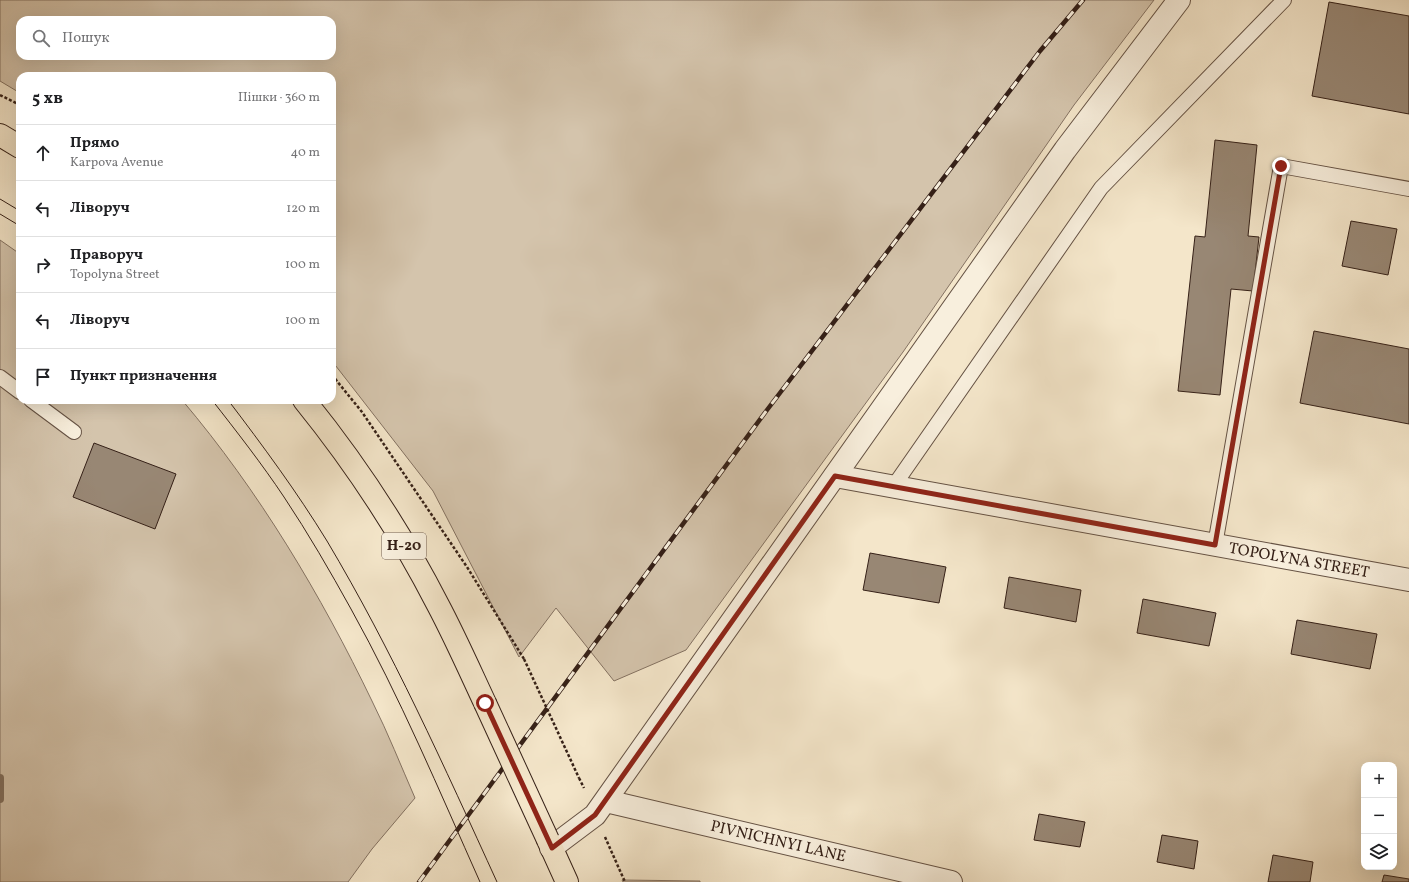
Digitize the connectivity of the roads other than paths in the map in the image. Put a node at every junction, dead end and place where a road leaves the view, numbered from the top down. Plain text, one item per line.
1 (1179, 0) edge
2 (1284, 0) edge
3 (0, 135) edge
4 (16, 145) edge
5 (1409, 189) edge
6 (0, 377) edge
7 (16, 389) edge
8 (36, 404) edge
9 (307, 404) edge
10 (74, 432) dead end
11 (835, 476) junction
12 (893, 487) junction
13 (1215, 545) junction
14 (1409, 580) edge
15 (601, 808) junction
16 (550, 844) junction
17 (567, 882) edge
18 (951, 882) edge

1 - 11 street
2 - 12 lane
3 - 4 main road
5 - 13 lane
6 - 7 lane
8 - 10 lane
9 - 16 main road, Н-20, bridge
11 - 12 street, TOPOLYNA STREET
11 - 15 street
12 - 13 street, TOPOLYNA STREET
13 - 14 street, TOPOLYNA STREET
15 - 16 street
15 - 18 street, PIVNICHNYI LANE
16 - 17 main road, Н-20

